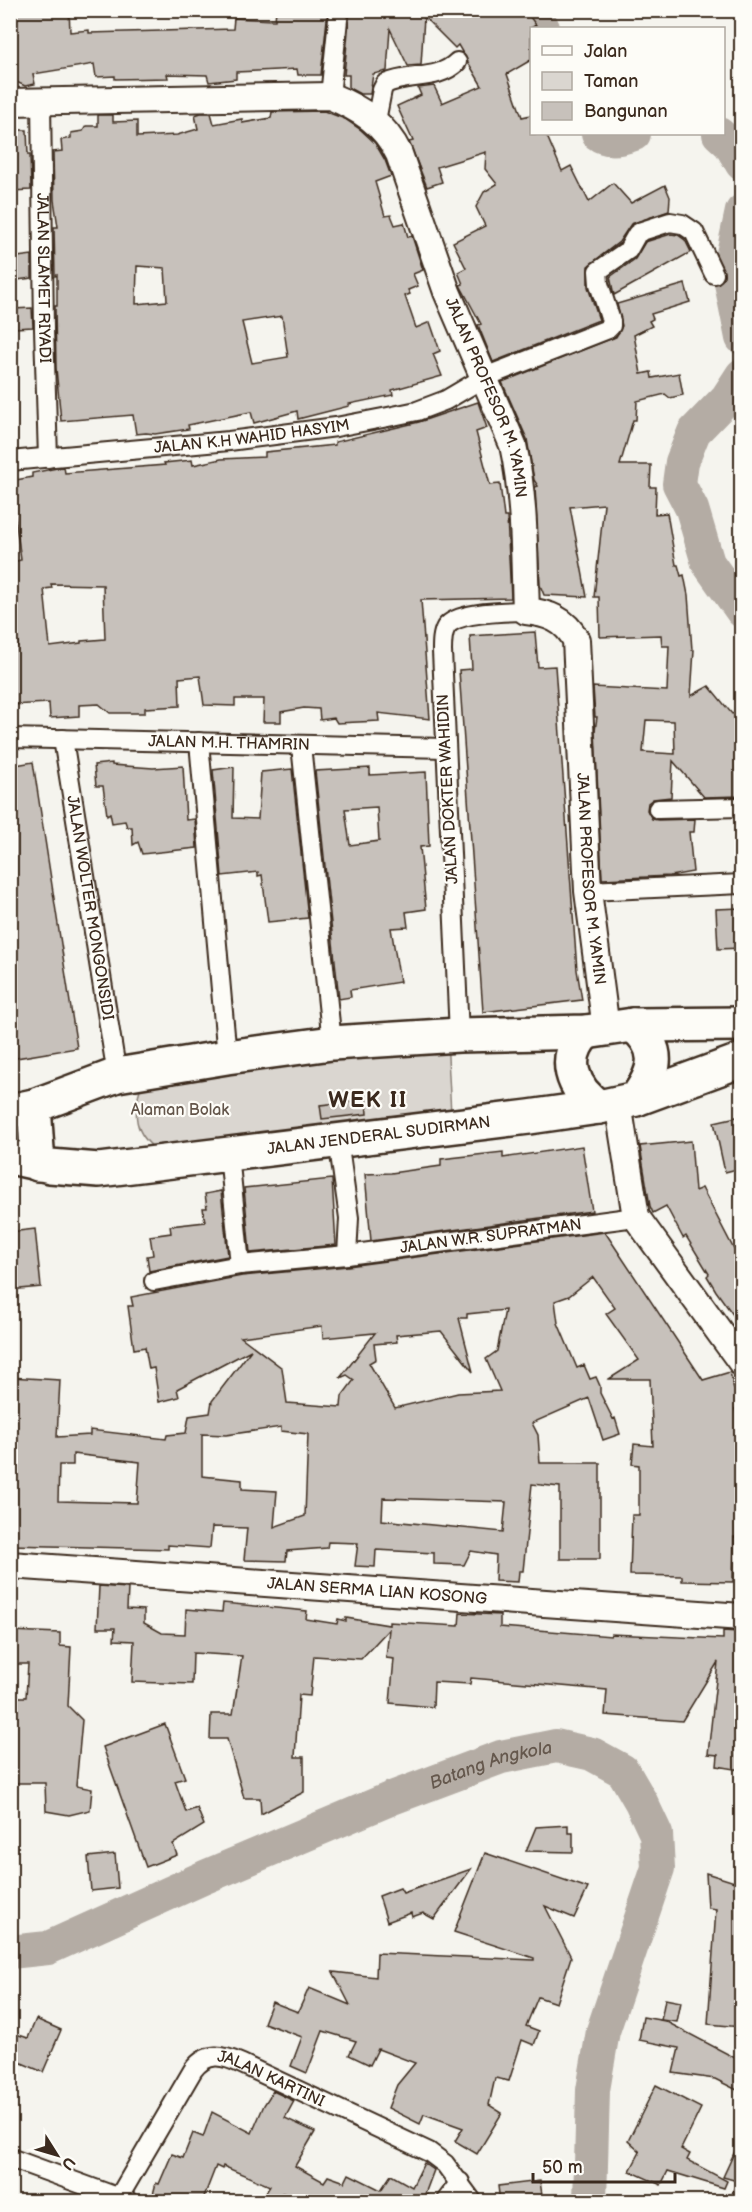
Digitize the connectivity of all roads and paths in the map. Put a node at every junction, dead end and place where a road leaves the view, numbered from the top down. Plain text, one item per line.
1 (339, 10) edge
2 (457, 62) dead end
3 (330, 96) junction
4 (41, 100) junction
5 (10, 102) edge
6 (376, 121) junction
7 (714, 274) dead end
8 (485, 377) junction
9 (48, 458) junction
10 (10, 461) edge
11 (526, 611) junction
12 (10, 738) edge
13 (63, 739) junction
14 (199, 742) junction
15 (300, 745) junction
16 (446, 748) junction
17 (741, 807) edge
18 (658, 809) dead end
19 (741, 884) edge
20 (588, 891) junction
21 (741, 1023) edge
22 (608, 1029) junction
23 (459, 1035) junction
24 (332, 1043) junction
25 (227, 1057) junction
26 (741, 1060) edge
27 (117, 1075) junction
28 (618, 1103) junction
29 (22, 1108) edge
30 (338, 1140) junction
31 (229, 1154) junction
32 (24, 1160) edge
33 (636, 1217) junction
34 (348, 1255) junction
35 (240, 1265) junction
36 (154, 1281) dead end
37 (738, 1352) edge
38 (10, 1565) edge
39 (741, 1617) edge
40 (10, 2158) edge
41 (460, 2182) junction
42 (741, 2196) edge
43 (122, 2200) edge
44 (445, 2202) edge
45 (473, 2202) edge
46 (738, 2202) edge

1 - 3 street
2 - 6 street
3 - 4 main road, JALAN PROFESOR M. YAMIN
3 - 6 main road, JALAN PROFESOR M. YAMIN
4 - 5 main road, JALAN PROFESOR M. YAMIN
4 - 9 street, JALAN SLAMET RIYADI
6 - 8 main road, JALAN PROFESOR M. YAMIN
7 - 8 street, JALAN K.H WAHID HASYIM
8 - 9 street, JALAN K.H WAHID HASYIM
8 - 11 main road, JALAN PROFESOR M. YAMIN
9 - 10 street, JALAN K.H WAHID HASYIM
11 - 16 street, JALAN DOKTER WAHIDIN
11 - 20 main road, JALAN PROFESOR M. YAMIN
12 - 13 street, JALAN M.H. THAMRIN
13 - 14 street, JALAN M.H. THAMRIN
13 - 27 street, JALAN WOLTER MONGONSIDI
14 - 15 street, JALAN M.H. THAMRIN
14 - 25 street
15 - 16 street, JALAN M.H. THAMRIN
15 - 24 street
16 - 23 street, JALAN DOKTER WAHIDIN
17 - 18 street
19 - 20 street
20 - 22 main road, JALAN PROFESOR M. YAMIN
21 - 22 highway
22 - 23 highway
22 - 28 highway
22 - 28 highway
23 - 24 highway
24 - 25 highway
25 - 27 highway
26 - 28 highway, JALAN JENDERAL SUDIRMAN
27 - 29 highway
28 - 30 highway, JALAN JENDERAL SUDIRMAN
28 - 33 main road
29 - 32 highway
30 - 31 highway, JALAN JENDERAL SUDIRMAN
30 - 34 street
31 - 32 highway, JALAN JENDERAL SUDIRMAN
31 - 35 street
33 - 34 street, JALAN W.R. SUPRATMAN
33 - 37 main road
34 - 35 street, JALAN W.R. SUPRATMAN
35 - 36 street, JALAN W.R. SUPRATMAN
38 - 39 main road, JALAN SERMA LIAN KOSONG
40 - 43 street
41 - 43 street, JALAN KARTINI
41 - 44 street
41 - 45 street, JALAN KARTINI
42 - 46 street

